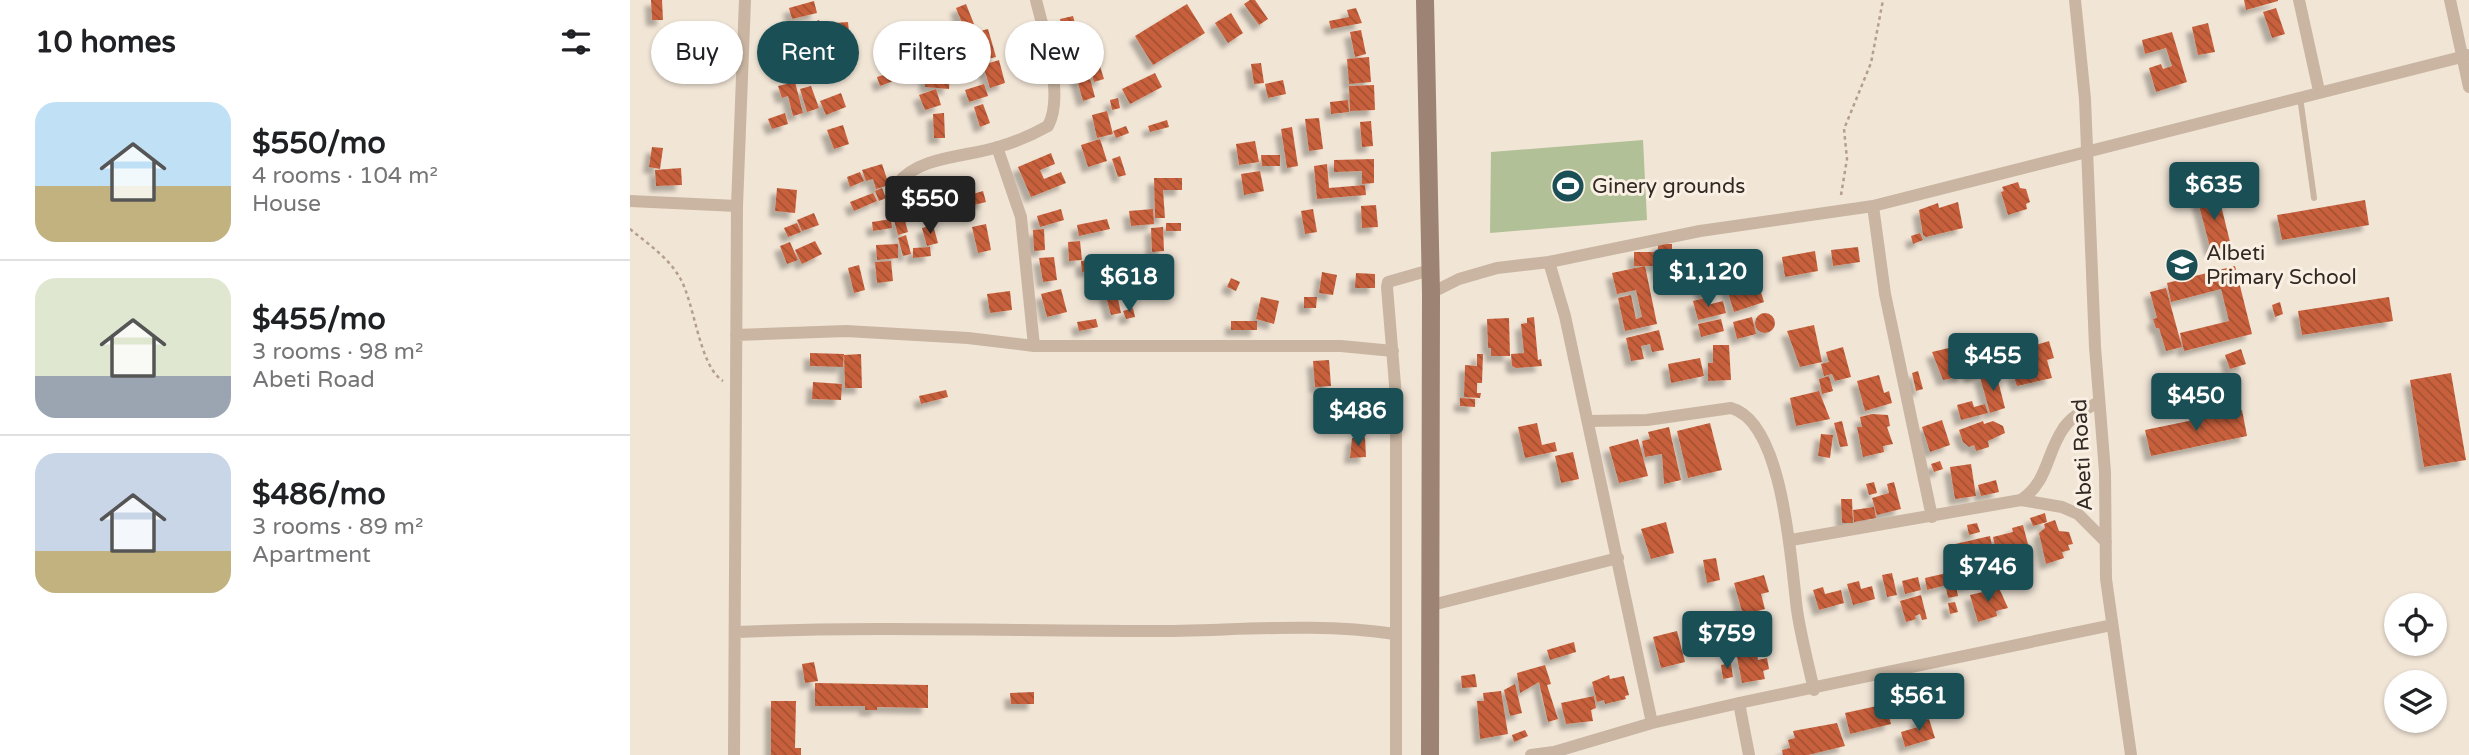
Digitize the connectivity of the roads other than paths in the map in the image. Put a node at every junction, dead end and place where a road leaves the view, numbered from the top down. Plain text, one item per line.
1 (745, 0) edge
2 (1036, 0) edge
3 (1425, 0) edge
4 (2075, 0) edge
5 (2299, 0) edge
6 (2450, 0) edge
7 (2465, 56) edge
8 (2469, 87) edge
9 (2319, 91) junction
10 (2300, 97) junction
11 (997, 147) junction
12 (2088, 150) junction
13 (898, 183) dead end
14 (2314, 198) dead end
15 (630, 201) edge
16 (737, 206) junction
17 (1873, 206) junction
18 (1549, 262) junction
19 (1430, 270) junction
20 (1431, 293) junction
21 (736, 335) junction
22 (1034, 346) junction
23 (1393, 351) junction
24 (2099, 402) junction
25 (1588, 421) junction
26 (2021, 500) junction
27 (1932, 517) junction
28 (1791, 540) junction
29 (2106, 542) junction
30 (1618, 558) junction
31 (1432, 605) junction
32 (2112, 625) junction
33 (737, 632) junction
34 (1395, 634) junction
35 (1814, 690) junction
36 (1739, 703) junction
37 (1652, 723) junction
38 (734, 755) edge
39 (1396, 755) edge
40 (1430, 755) edge
41 (1531, 755) edge
42 (1749, 755) edge
43 (2131, 755) edge

1 - 16 street
2 - 11 street
3 - 19 main road
4 - 12 street, Abeti Road
5 - 9 street
6 - 7 street
7 - 8 street
7 - 9 street
9 - 10 street
10 - 12 street
10 - 14 lane
11 - 13 street
11 - 22 street
12 - 17 street
12 - 24 street, Abeti Road
15 - 16 street
16 - 21 street
17 - 18 street
17 - 27 street
18 - 20 street
18 - 25 street
19 - 20 main road
19 - 23 street
20 - 31 main road
21 - 22 street
21 - 33 street
22 - 23 street
23 - 34 street
24 - 26 street
24 - 29 street, Abeti Road
25 - 28 street
25 - 30 street
26 - 27 street
26 - 29 street
27 - 28 street
28 - 35 street
29 - 32 street, Abeti Road
30 - 31 street
30 - 37 street
31 - 40 main road
32 - 35 street
32 - 43 street, Abeti Road
33 - 34 street
33 - 38 street
34 - 39 street
35 - 36 street
36 - 37 street
36 - 42 street
37 - 41 street

